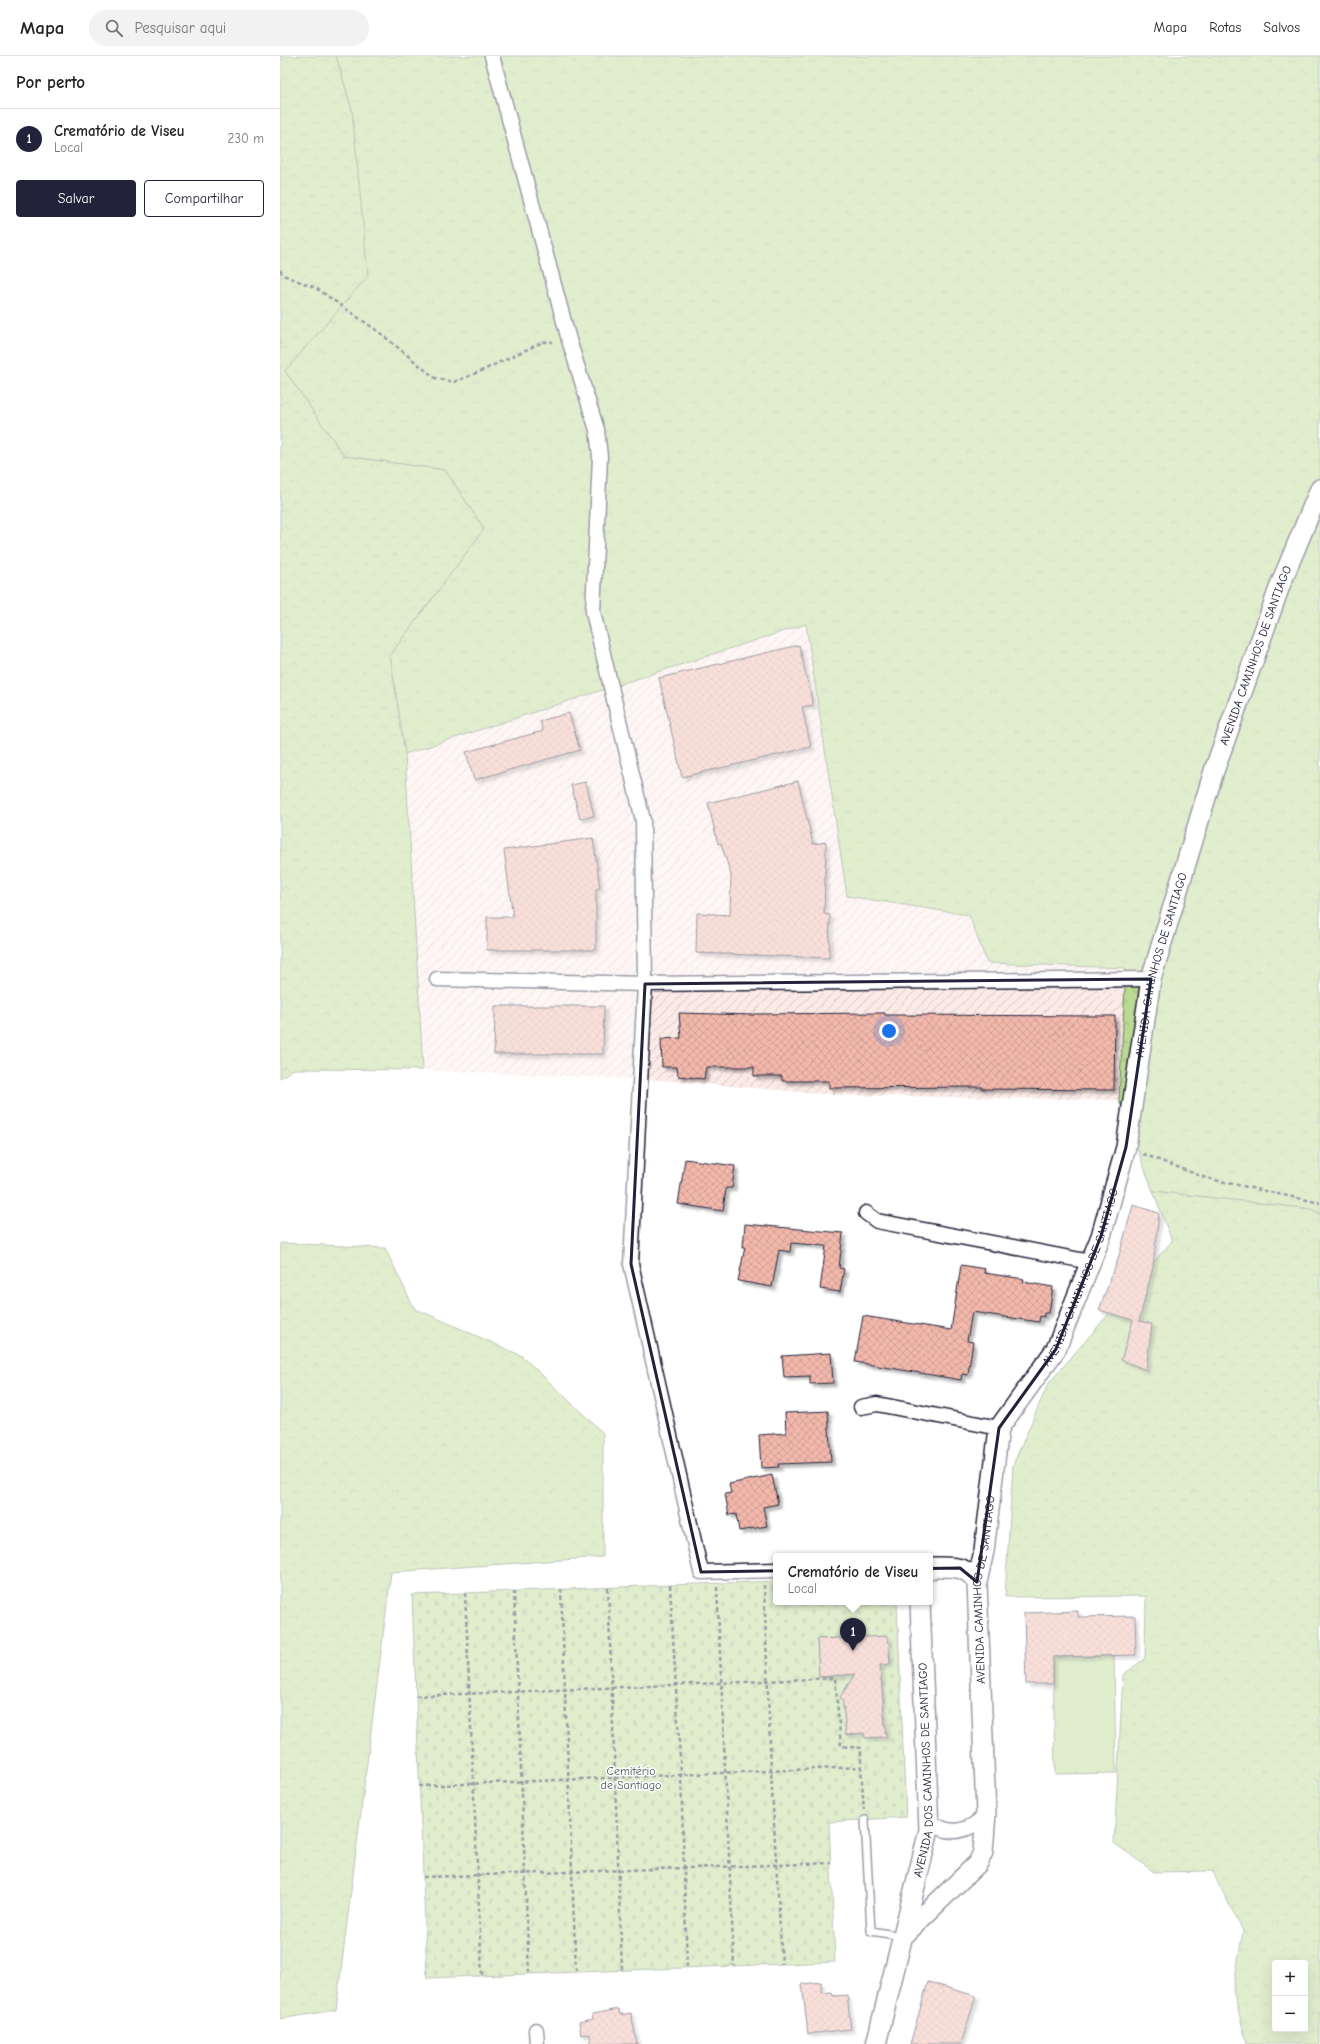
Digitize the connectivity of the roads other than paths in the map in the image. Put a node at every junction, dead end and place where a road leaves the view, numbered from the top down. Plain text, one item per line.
1 (492, 56) edge
2 (1320, 489) edge
3 (437, 979) dead end
4 (1151, 979) junction
5 (645, 984) junction
6 (866, 1213) dead end
7 (1090, 1262) junction
8 (861, 1407) dead end
9 (998, 1428) junction
10 (933, 1568) edge
11 (773, 1570) edge
12 (977, 1582) junction
13 (920, 1605) edge
14 (986, 1814) junction
15 (864, 1820) road end
16 (930, 1820) junction
17 (902, 1936) junction
18 (536, 2030) dead end
19 (537, 2044) edge
20 (876, 2044) edge

1 - 5 street
2 - 4 street, AVENIDA CAMINHOS DE SANTIAGO
3 - 5 street
4 - 5 street
4 - 7 street, AVENIDA CAMINHOS DE SANTIAGO
5 - 11 street
6 - 7 street
7 - 9 street, AVENIDA CAMINHOS DE SANTIAGO
8 - 9 street
9 - 12 street, AVENIDA CAMINHOS DE SANTIAGO
10 - 12 street
12 - 14 street, AVENIDA CAMINHOS DE SANTIAGO
13 - 16 street, AVENIDA DOS CAMINHOS DE SANTIAGO
14 - 16 street
14 - 17 street, AVENIDA CAMINHOS DE SANTIAGO
15 - 17 lane
16 - 17 street, AVENIDA DOS CAMINHOS DE SANTIAGO
17 - 20 street
18 - 19 street

